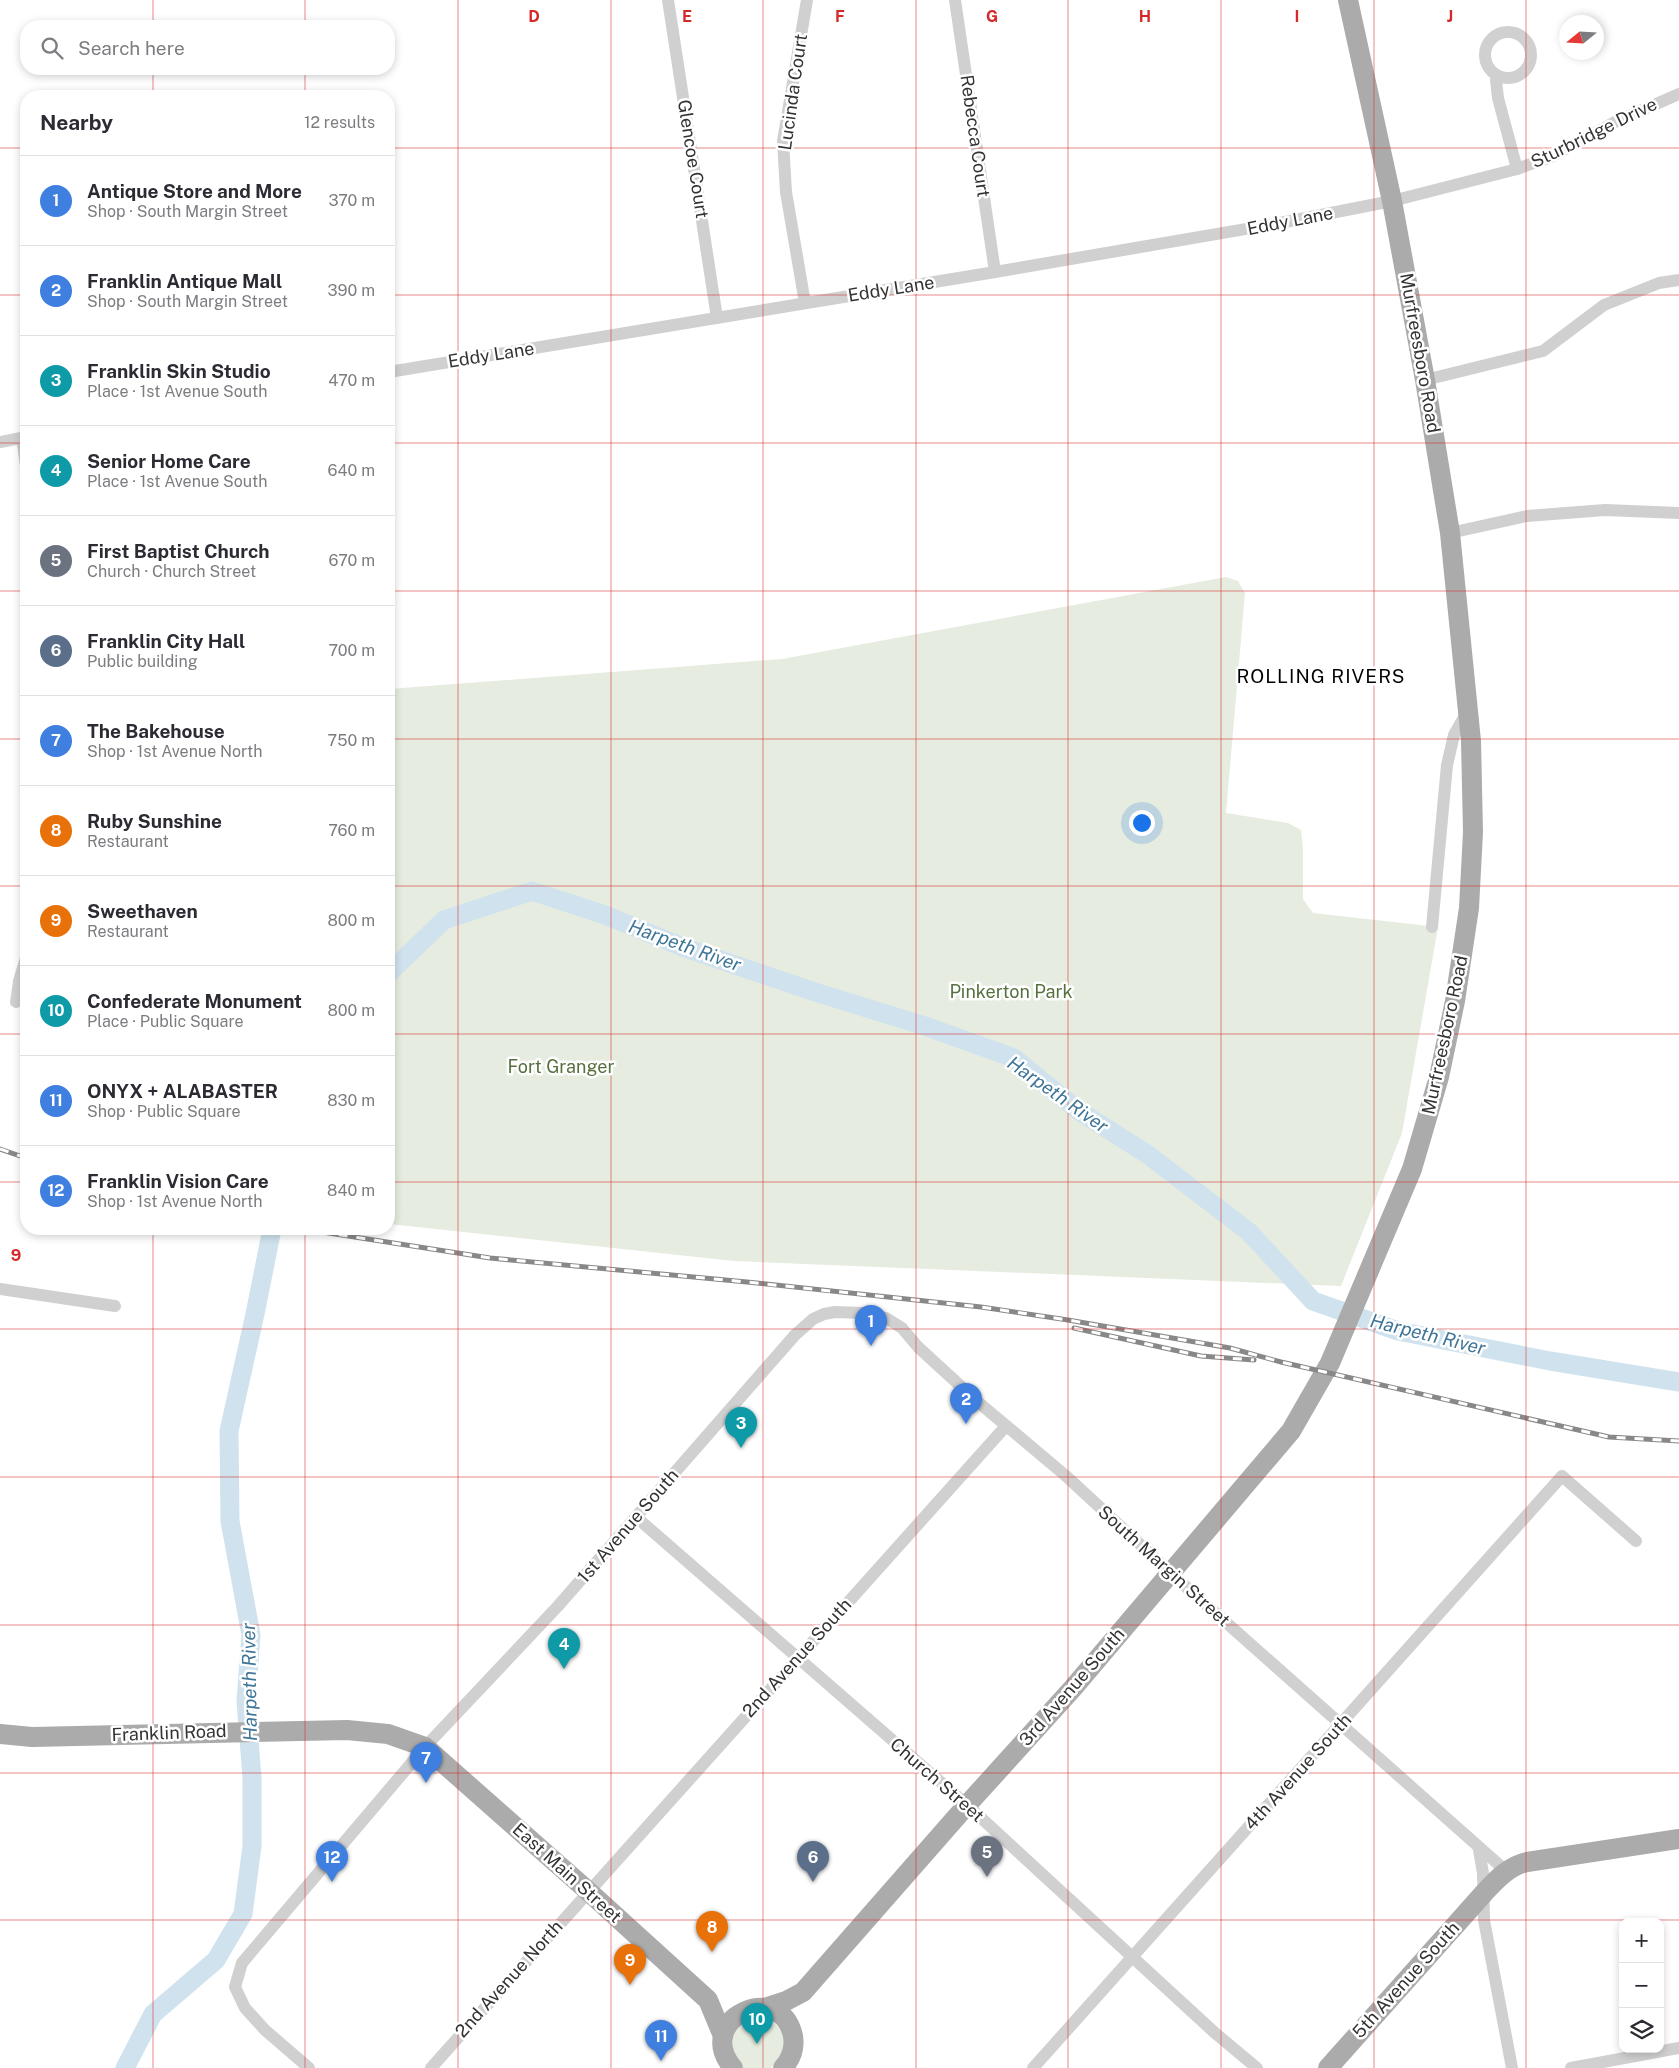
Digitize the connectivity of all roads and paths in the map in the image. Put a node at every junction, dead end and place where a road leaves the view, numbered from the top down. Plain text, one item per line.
1 (668, 0) edge
2 (807, 0) edge
3 (955, 0) edge
4 (1348, 0) edge
5 (1498, 76) dead end
6 (1679, 94) edge
7 (1517, 169) junction
8 (1392, 201) junction
9 (995, 272) junction
10 (1679, 280) edge
11 (806, 303) junction
12 (717, 318) junction
13 (395, 371) edge
14 (1425, 380) junction
15 (20, 439) edge
16 (0, 442) edge
17 (1679, 513) edge
18 (1450, 533) junction
19 (1468, 710) junction
20 (1432, 927) dead end
21 (20, 978) edge
22 (16, 1002) dead end
23 (0, 1289) edge
24 (115, 1306) dead end
25 (835, 1312) joint
26 (1328, 1367) joint
27 (1006, 1426) junction
28 (636, 1517) junction
29 (1636, 1541) dead end
30 (1171, 1574) junction
31 (798, 1658) junction
32 (1339, 1725) junction
33 (0, 1734) edge
34 (425, 1748) junction
35 (967, 1805) junction
36 (1679, 1839) edge
37 (1479, 1850) junction
38 (1506, 1871) junction
39 (588, 1890) junction
40 (1484, 1892) junction
41 (1134, 1957) junction
42 (803, 1992) junction
43 (708, 2000) junction
44 (754, 2009) junction
45 (723, 2036) junction
46 (1679, 2048) edge
47 (794, 2053) edge
48 (309, 2068) edge
49 (431, 2068) edge
50 (733, 2068) edge
51 (783, 2068) edge
52 (1033, 2068) edge
53 (1257, 2068) edge
54 (1328, 2068) edge
55 (1512, 2068) edge
56 (1571, 2068) edge

1 - 12 street, Glencoe Court
2 - 11 street, Lucinda Court
3 - 9 street, Rebecca Court
4 - 8 main road, Murfreesboro Road
5 - 7 street
6 - 7 street, Sturbridge Drive
7 - 8 street, Sturbridge Drive
8 - 9 street, Eddy Lane
8 - 14 main road, Murfreesboro Road
9 - 11 street, Eddy Lane
10 - 14 street
11 - 12 street, Eddy Lane
12 - 13 street, Eddy Lane
14 - 18 main road, Murfreesboro Road
15 - 16 street
17 - 18 street
18 - 19 main road, Murfreesboro Road
19 - 20 street
19 - 26 main road, Murfreesboro Road
21 - 22 street
23 - 24 street
25 - 27 street, South Margin Street
25 - 28 street, 1st Avenue South
26 - 30 main road, 3rd Avenue South
27 - 30 street, South Margin Street
27 - 31 street, 2nd Avenue South
28 - 31 street, Church Street
28 - 34 street, 1st Avenue South
29 - 32 street, 4th Avenue South
30 - 32 street, South Margin Street
30 - 35 main road, 3rd Avenue South
31 - 35 street, Church Street
31 - 39 street, 2nd Avenue South
32 - 37 street, South Margin Street
32 - 41 street, 4th Avenue South
33 - 34 main road, Franklin Road
34 - 39 main road, East Main Street
34 - 48 street, 1st Avenue South
35 - 41 street, Church Street
35 - 42 main road, 3rd Avenue South
36 - 38 main road
37 - 38 street, South Margin Street
37 - 40 street
38 - 40 main road, 5th Avenue South
39 - 43 main road, East Main Street
39 - 49 street, 2nd Avenue North
40 - 54 main road, 5th Avenue South
40 - 55 street
41 - 52 street, 4th Avenue South
41 - 53 street, Church Street
42 - 44 main road, 3rd Avenue South
42 - 47 main road, 3rd Avenue South
43 - 44 main road, East Main Street
43 - 45 main road, East Main Street
44 - 45 main road
44 - 47 main road, East Main Street
45 - 50 main road, East Main Street
46 - 56 street
47 - 51 main road, 3rd Avenue South

